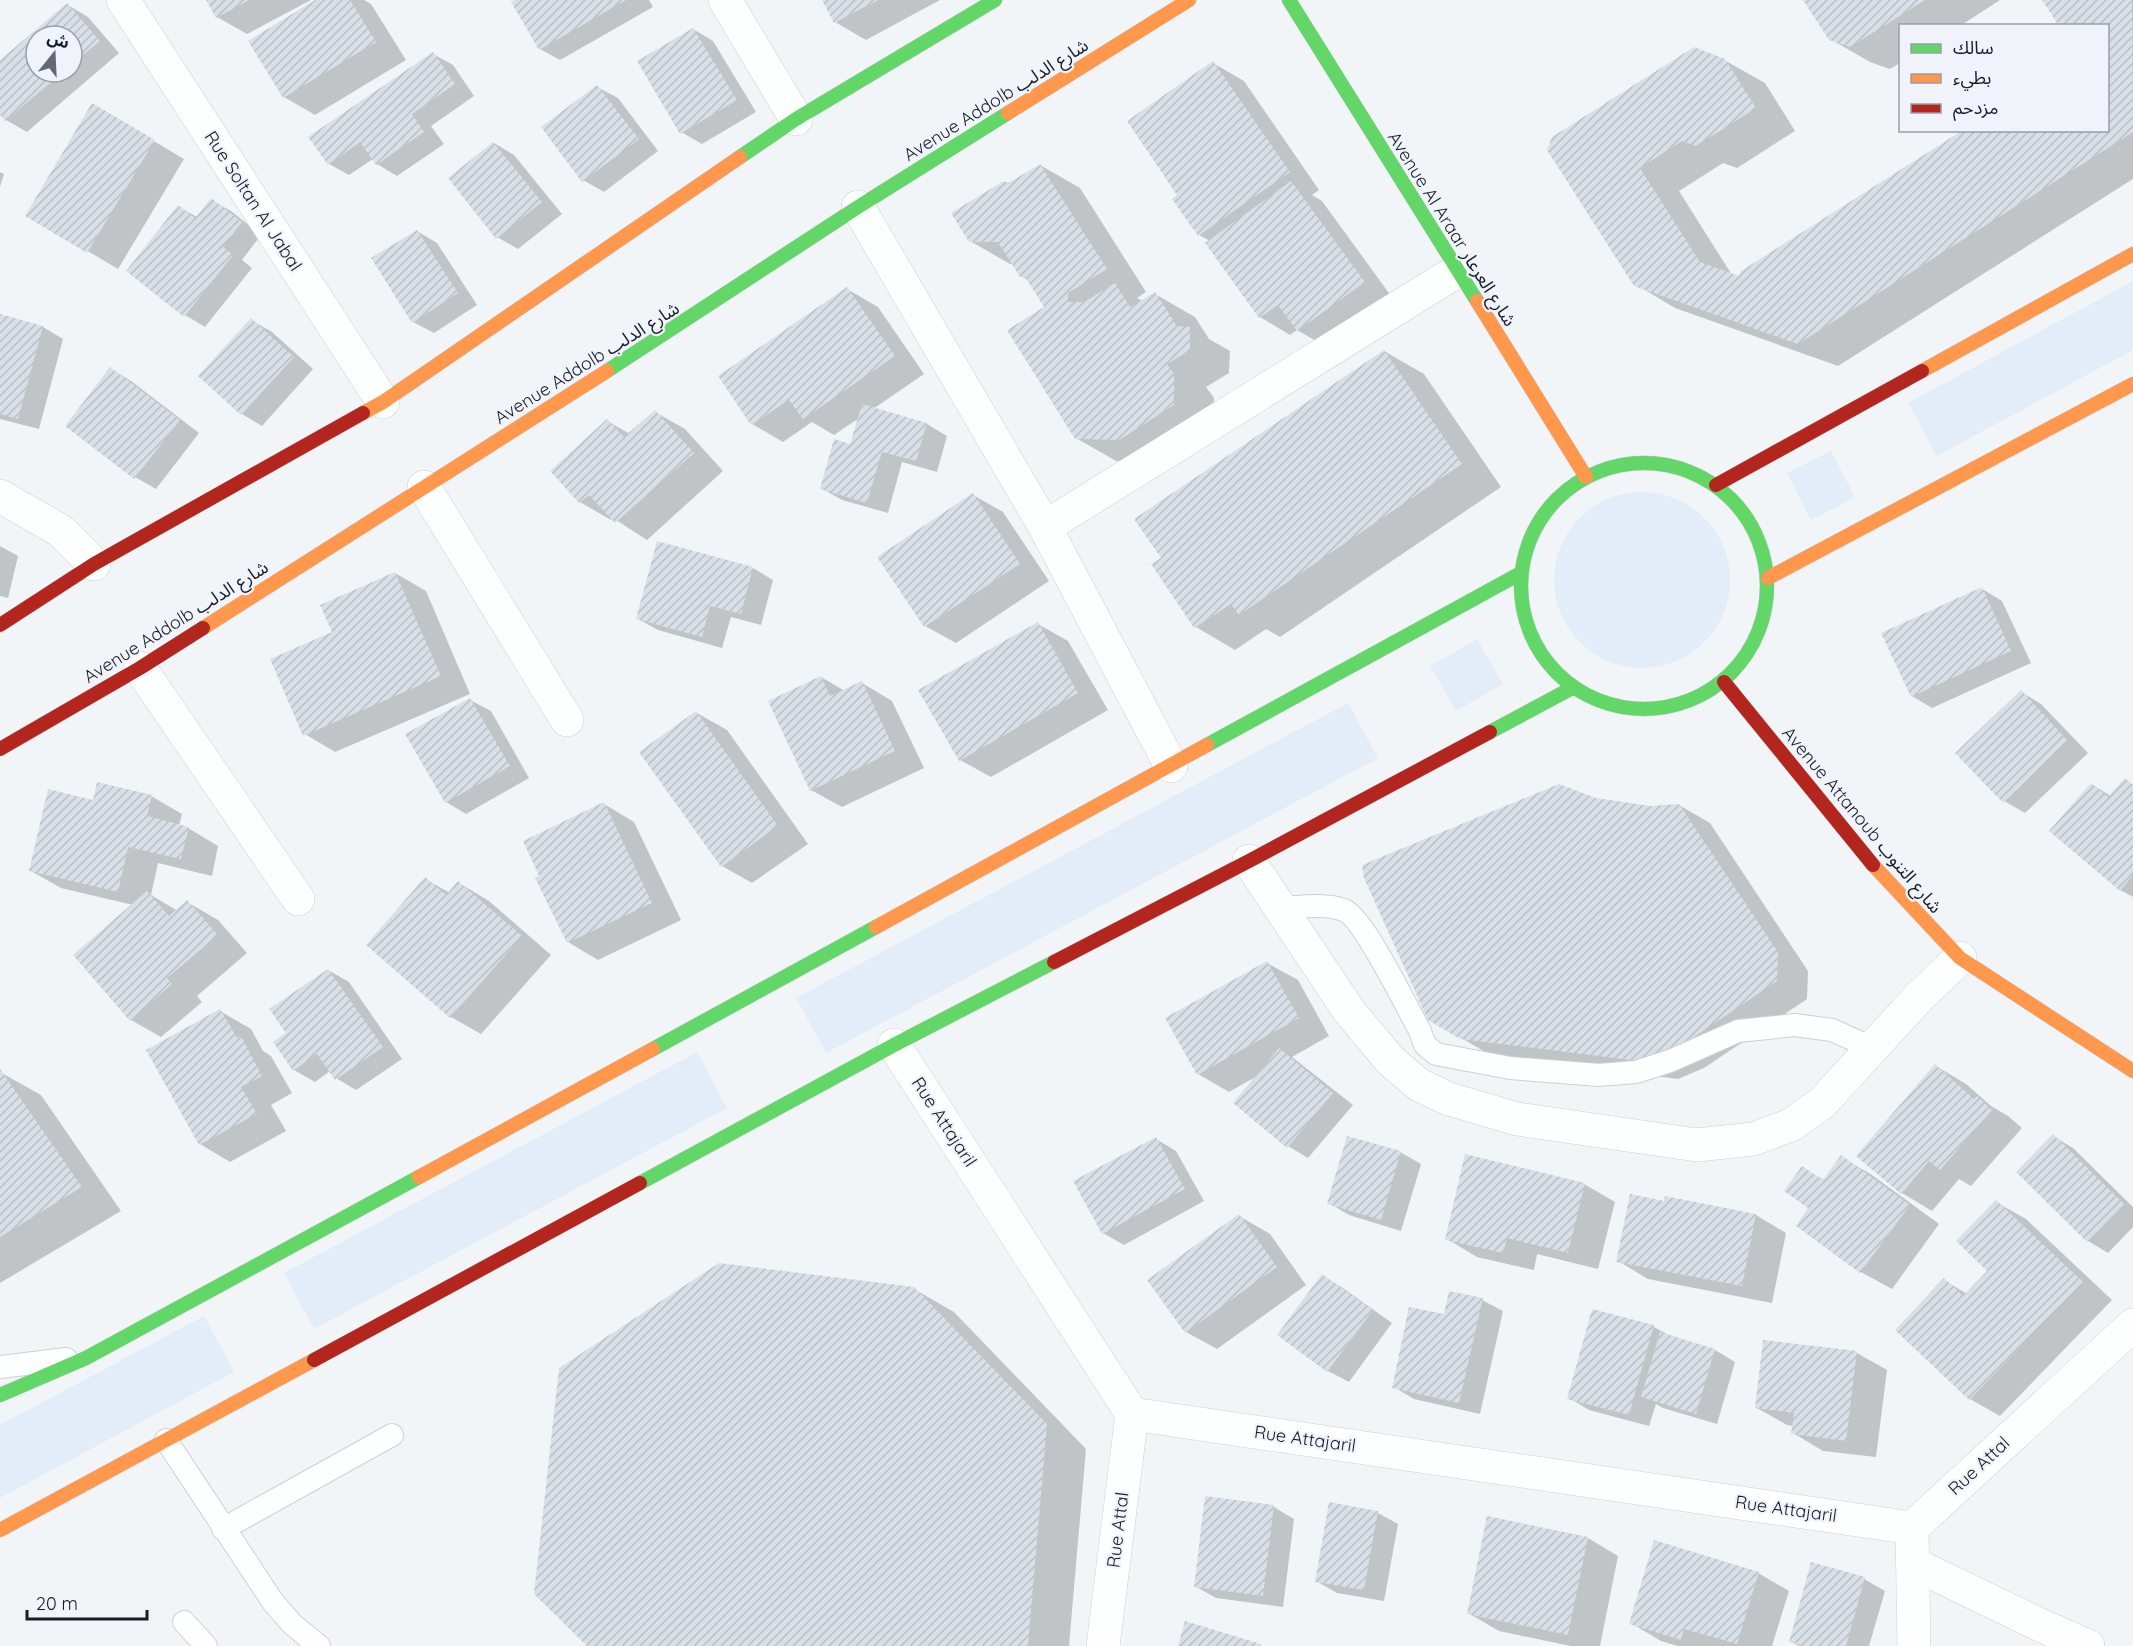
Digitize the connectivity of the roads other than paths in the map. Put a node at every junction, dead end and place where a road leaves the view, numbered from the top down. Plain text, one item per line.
1 (123, 0) edge
2 (725, 0) edge
3 (995, 0) edge
4 (1189, 0) edge
5 (1289, 0) edge
6 (796, 119) junction
7 (858, 207) junction
8 (2133, 254) edge
9 (1457, 271) junction
10 (2133, 384) edge
11 (383, 402) junction
12 (1586, 477) junction
13 (1716, 485) junction
14 (424, 487) junction
15 (0, 496) edge
16 (1045, 527) junction
17 (94, 564) junction
18 (1521, 573) junction
19 (1768, 578) junction
20 (0, 625) edge
21 (140, 668) junction
22 (1724, 682) junction
23 (1574, 687) junction
24 (567, 720) dead end
25 (0, 749) edge
26 (1171, 766) junction
27 (1249, 861) junction
28 (298, 898) dead end
29 (1280, 908) junction
30 (1960, 958) junction
31 (894, 1045) junction
32 (1872, 1048) junction
33 (2133, 1071) edge
34 (2133, 1324) edge
35 (86, 1358) junction
36 (0, 1367) edge
37 (0, 1395) edge
38 (1132, 1414) junction
39 (392, 1435) dead end
40 (166, 1440) junction
41 (1912, 1528) junction
42 (223, 1529) junction
43 (0, 1530) edge
44 (1912, 1563) junction
45 (184, 1622) dead end
46 (206, 1646) edge
47 (320, 1646) edge
48 (1103, 1646) edge
49 (1914, 1646) edge
50 (2088, 1646) edge

1 - 11 street, Rue Soltan Al Jabal
2 - 6 street
3 - 6 main road
4 - 7 main road, Avenue Addolb شارع الدلب
5 - 9 main road, Avenue Al Araar شارع العرعار
6 - 11 main road
7 - 14 main road, Avenue Addolb شارع الدلب
7 - 16 street
8 - 13 main road
9 - 12 main road, Avenue Al Araar شارع العرعار
9 - 16 street
10 - 19 main road
11 - 17 main road
12 - 13 main road
12 - 18 main road
13 - 19 main road
14 - 21 main road, Avenue Addolb شارع الدلب
14 - 24 street
15 - 17 street
16 - 26 street
17 - 20 main road
18 - 23 main road
18 - 26 main road
19 - 22 main road
21 - 25 main road, Avenue Addolb شارع الدلب
21 - 28 street
22 - 23 main road
22 - 30 main road, Avenue Attanoub شارع التنوب
23 - 27 main road
26 - 35 main road
27 - 29 street
27 - 31 main road
29 - 32 lane
29 - 32 street
30 - 32 street
30 - 33 main road, Avenue Attanoub شارع التنوب
31 - 38 street, Rue Attajaril
31 - 40 main road
34 - 41 street, Rue Attal
35 - 36 lane
35 - 37 main road
38 - 41 street, Rue Attajaril
38 - 48 street, Rue Attal
39 - 42 lane
40 - 42 lane
40 - 43 main road
41 - 44 street
42 - 47 lane
44 - 49 street
44 - 50 street
45 - 46 lane

